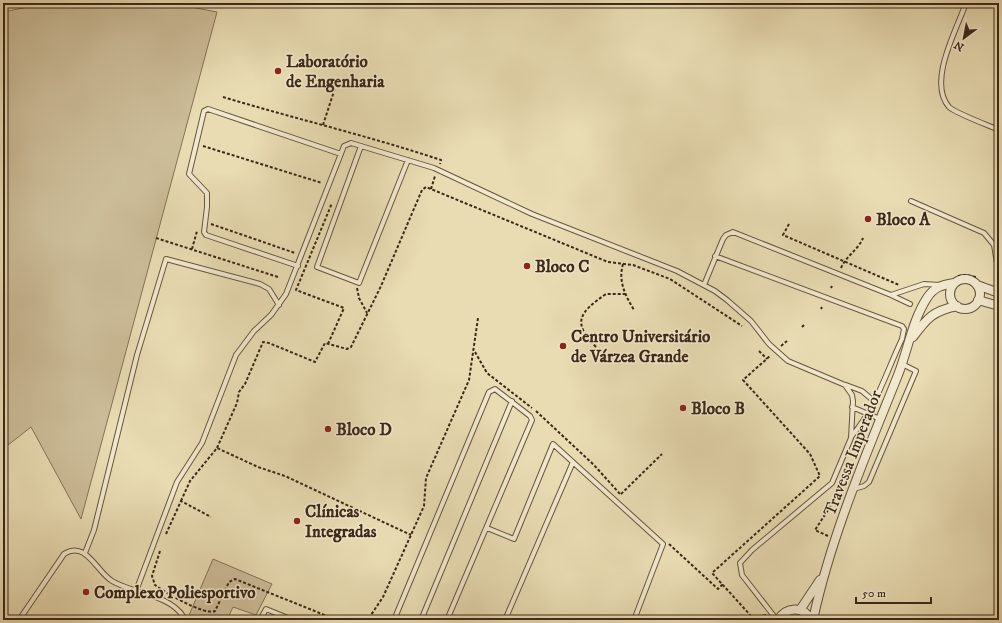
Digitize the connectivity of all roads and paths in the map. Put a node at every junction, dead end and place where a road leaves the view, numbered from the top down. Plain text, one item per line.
1 (966, 3) edge
2 (337, 82) dead end
3 (224, 97) dead end
4 (323, 124) junction
5 (999, 130) edge
6 (196, 144) junction
7 (361, 146) junction
8 (342, 154) junction
9 (408, 160) junction
10 (440, 164) dead end
11 (436, 174) dead end
12 (322, 183) dead end
13 (432, 189) junction
14 (910, 201) dead end
15 (332, 202) dead end
16 (208, 223) dead end
17 (789, 224) dead end
18 (156, 238) dead end
19 (863, 238) dead end
20 (294, 253) dead end
21 (715, 256) junction
22 (998, 258) edge
23 (843, 261) junction
24 (623, 264) junction
25 (298, 266) junction
26 (840, 268) dead end
27 (999, 276) edge
28 (278, 277) dead end
29 (954, 280) junction
30 (978, 282) junction
31 (359, 283) junction
32 (906, 283) dead end
33 (704, 285) junction
34 (943, 285) junction
35 (999, 293) edge
36 (625, 294) junction
37 (891, 295) junction
38 (978, 300) junction
39 (910, 304) dead end
40 (279, 305) junction
41 (957, 306) junction
42 (999, 306) edge
43 (634, 310) dead end
44 (368, 314) junction
45 (478, 318) dead end
46 (742, 326) dead end
47 (787, 341) dead end
48 (910, 341) junction
49 (328, 344) junction
50 (596, 346) dead end
51 (781, 346) dead end
52 (474, 350) junction
53 (759, 351) dead end
54 (770, 356) dead end
55 (767, 359) junction
56 (902, 364) junction
57 (845, 385) junction
58 (512, 401) junction
59 (875, 402) junction
60 (852, 407) junction
61 (869, 414) junction
62 (880, 419) junction
63 (851, 438) junction
64 (217, 448) junction
65 (662, 454) dead end
66 (573, 462) junction
67 (853, 489) junction
68 (620, 494) junction
69 (625, 500) dead end
70 (182, 501) junction
71 (832, 504) dead end
72 (211, 517) dead end
73 (487, 528) junction
74 (411, 535) junction
75 (165, 537) dead end
76 (830, 537) dead end
77 (666, 542) dead end
78 (160, 548) dead end
79 (85, 553) junction
80 (822, 576) junction
81 (723, 584) junction
82 (136, 591) junction
83 (800, 610) junction
84 (769, 614) dead end
85 (19, 620) edge
86 (183, 620) edge
87 (260, 620) edge
88 (293, 620) edge
89 (337, 620) edge
90 (364, 620) edge
91 (394, 620) edge
92 (421, 620) edge
93 (447, 620) edge
94 (505, 620) edge
95 (634, 620) edge
96 (778, 620) edge
97 (812, 620) edge

1 - 5 lane
2 - 4 path
3 - 4 path
4 - 10 path
6 - 8 lane
6 - 12 path
6 - 25 lane
7 - 8 lane
7 - 9 lane
7 - 31 lane
8 - 25 lane
9 - 31 lane
9 - 33 lane
11 - 13 path
13 - 24 path
13 - 44 path
14 - 22 lane
15 - 49 path
16 - 20 path
17 - 23 path
18 - 28 path
19 - 23 path
21 - 33 lane
21 - 37 lane
21 - 59 lane
22 - 27 lane
23 - 26 path
23 - 32 path
24 - 36 path
24 - 46 path
25 - 40 lane
29 - 30 street
29 - 30 path
29 - 34 street, Travessa Imperador
29 - 41 street
30 - 35 street
30 - 38 street
31 - 44 path
33 - 57 lane
34 - 37 lane
34 - 48 street, Travessa Imperador
36 - 43 path
36 - 50 path
37 - 39 lane
38 - 41 street
38 - 42 street
40 - 79 lane
40 - 82 lane
41 - 48 street, Travessa Imperador
44 - 49 path
45 - 52 path
47 - 51 path
48 - 56 street, Travessa Imperador
49 - 64 path
52 - 68 path
52 - 74 path
53 - 55 path
54 - 55 path
55 - 81 path
56 - 62 street, Travessa Imperador
56 - 67 lane
57 - 59 lane
57 - 60 lane
58 - 73 lane
58 - 91 lane
58 - 92 lane
59 - 61 lane
60 - 61 lane
60 - 63 lane
61 - 62 lane
61 - 63 lane
62 - 67 street, Travessa Imperador
63 - 96 lane
64 - 70 path
64 - 74 path
65 - 68 path
66 - 73 lane
66 - 94 lane
66 - 95 lane
67 - 80 street, Travessa Imperador
68 - 69 path
70 - 72 path
70 - 75 path
71 - 76 path
73 - 93 lane
74 - 90 path
77 - 81 path
78 - 89 path
79 - 82 lane
79 - 85 lane
80 - 83 street, Travessa Imperador
80 - 97 street, Travessa Imperador
81 - 84 path
82 - 86 lane
83 - 96 street
83 - 97 street
87 - 88 lane

